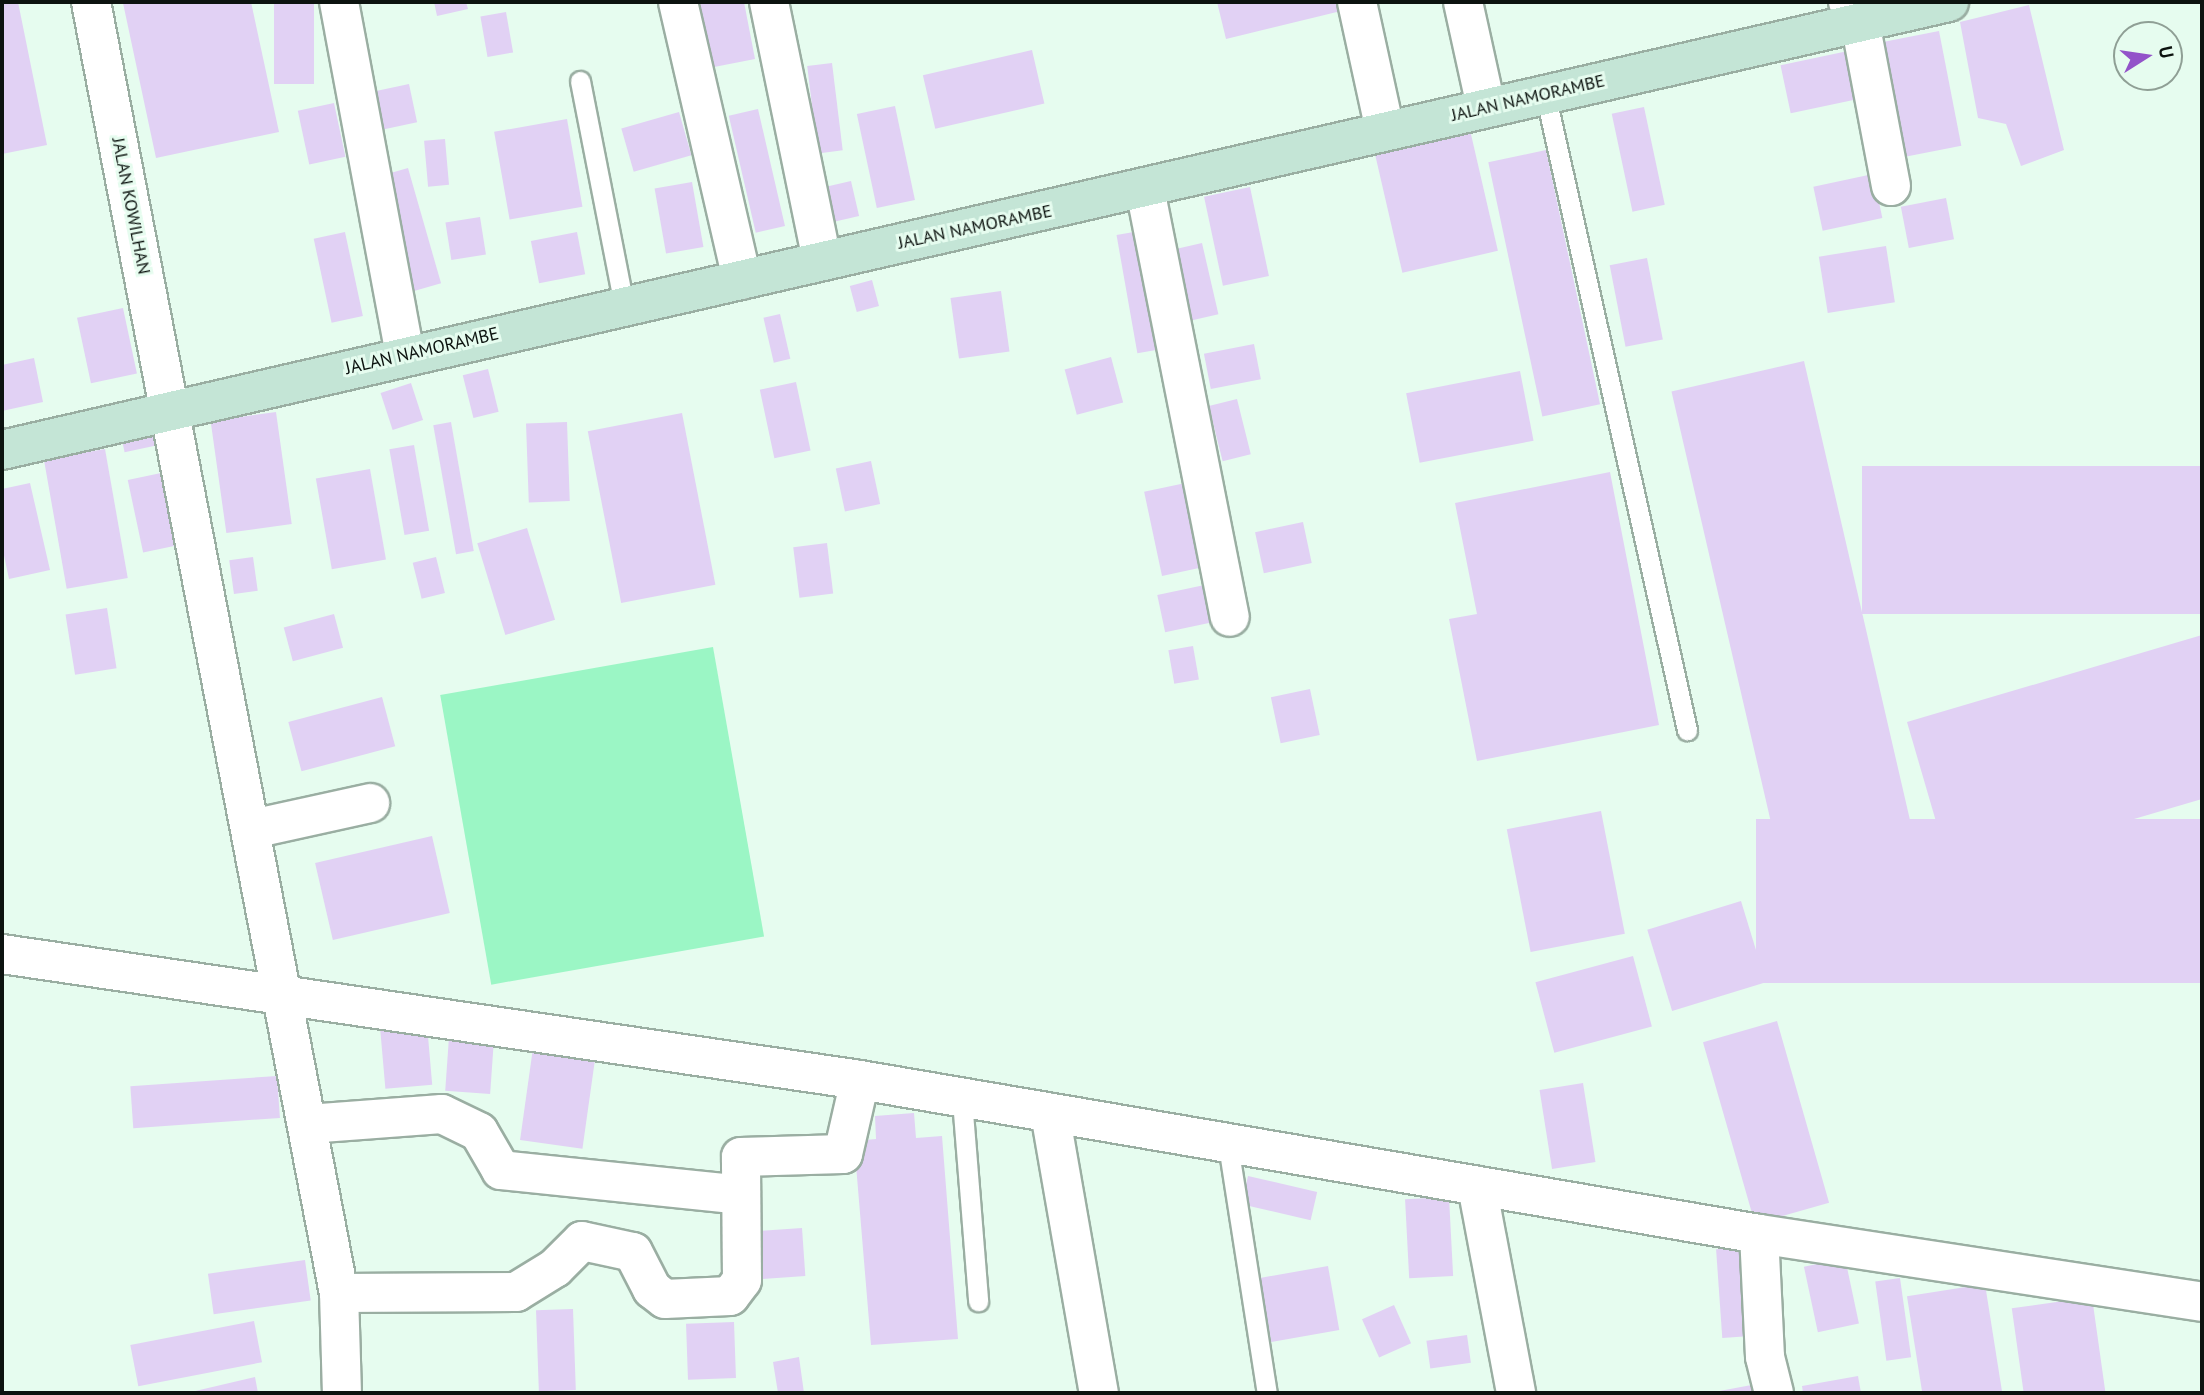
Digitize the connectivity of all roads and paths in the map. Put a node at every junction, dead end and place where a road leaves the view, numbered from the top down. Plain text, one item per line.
1 (91, 2) edge
2 (339, 2) edge
3 (678, 2) edge
4 (769, 2) edge
5 (1357, 2) edge
6 (1463, 2) edge
7 (1949, 2) edge
8 (1854, 12) edge
9 (580, 81) dead end
10 (1545, 93) junction
11 (1486, 107) junction
12 (1385, 130) junction
13 (1891, 186) dead end
14 (1145, 189) junction
15 (822, 261) junction
16 (742, 281) junction
17 (624, 306) junction
18 (405, 354) junction
19 (172, 411) junction
20 (2, 450) edge
21 (1230, 617) dead end
22 (1688, 730) dead end
23 (370, 803) dead end
24 (251, 829) junction
25 (2, 954) edge
26 (283, 995) junction
27 (860, 1080) junction
28 (962, 1100) junction
29 (1050, 1113) junction
30 (308, 1124) junction
31 (1228, 1145) junction
32 (1477, 1186) junction
33 (741, 1195) junction
34 (1759, 1234) junction
35 (340, 1293) junction
36 (978, 1301) dead end
37 (2202, 1302) edge
38 (342, 1393) edge
39 (1099, 1393) edge
40 (1267, 1393) edge
41 (1516, 1393) edge
42 (1774, 1393) edge

1 - 19 street, JALAN KOWILHAN
2 - 18 street
3 - 16 street
4 - 15 street
5 - 12 street
6 - 11 street
7 - 8 main road, JALAN NAMORAMBE
8 - 10 main road, JALAN NAMORAMBE
8 - 13 street
9 - 17 lane
10 - 11 main road, JALAN NAMORAMBE
10 - 22 lane
11 - 12 main road, JALAN NAMORAMBE
12 - 14 main road, JALAN NAMORAMBE
14 - 15 main road, JALAN NAMORAMBE
14 - 21 street
15 - 16 main road, JALAN NAMORAMBE
16 - 17 main road, JALAN NAMORAMBE
17 - 18 main road, JALAN NAMORAMBE
18 - 19 main road, JALAN NAMORAMBE
19 - 20 main road, JALAN NAMORAMBE
19 - 24 street, JALAN KOWILHAN
23 - 24 street
24 - 26 street, JALAN KOWILHAN
25 - 26 street
26 - 27 street
26 - 30 street, JALAN KOWILHAN
27 - 28 street
27 - 33 street
28 - 29 street
28 - 36 lane
29 - 31 street
29 - 39 street
30 - 33 street
30 - 35 street, JALAN KOWILHAN
31 - 32 street
31 - 40 lane
32 - 34 street
32 - 41 street
33 - 35 street
34 - 37 street
34 - 42 street
35 - 38 street, JALAN KOWILHAN

